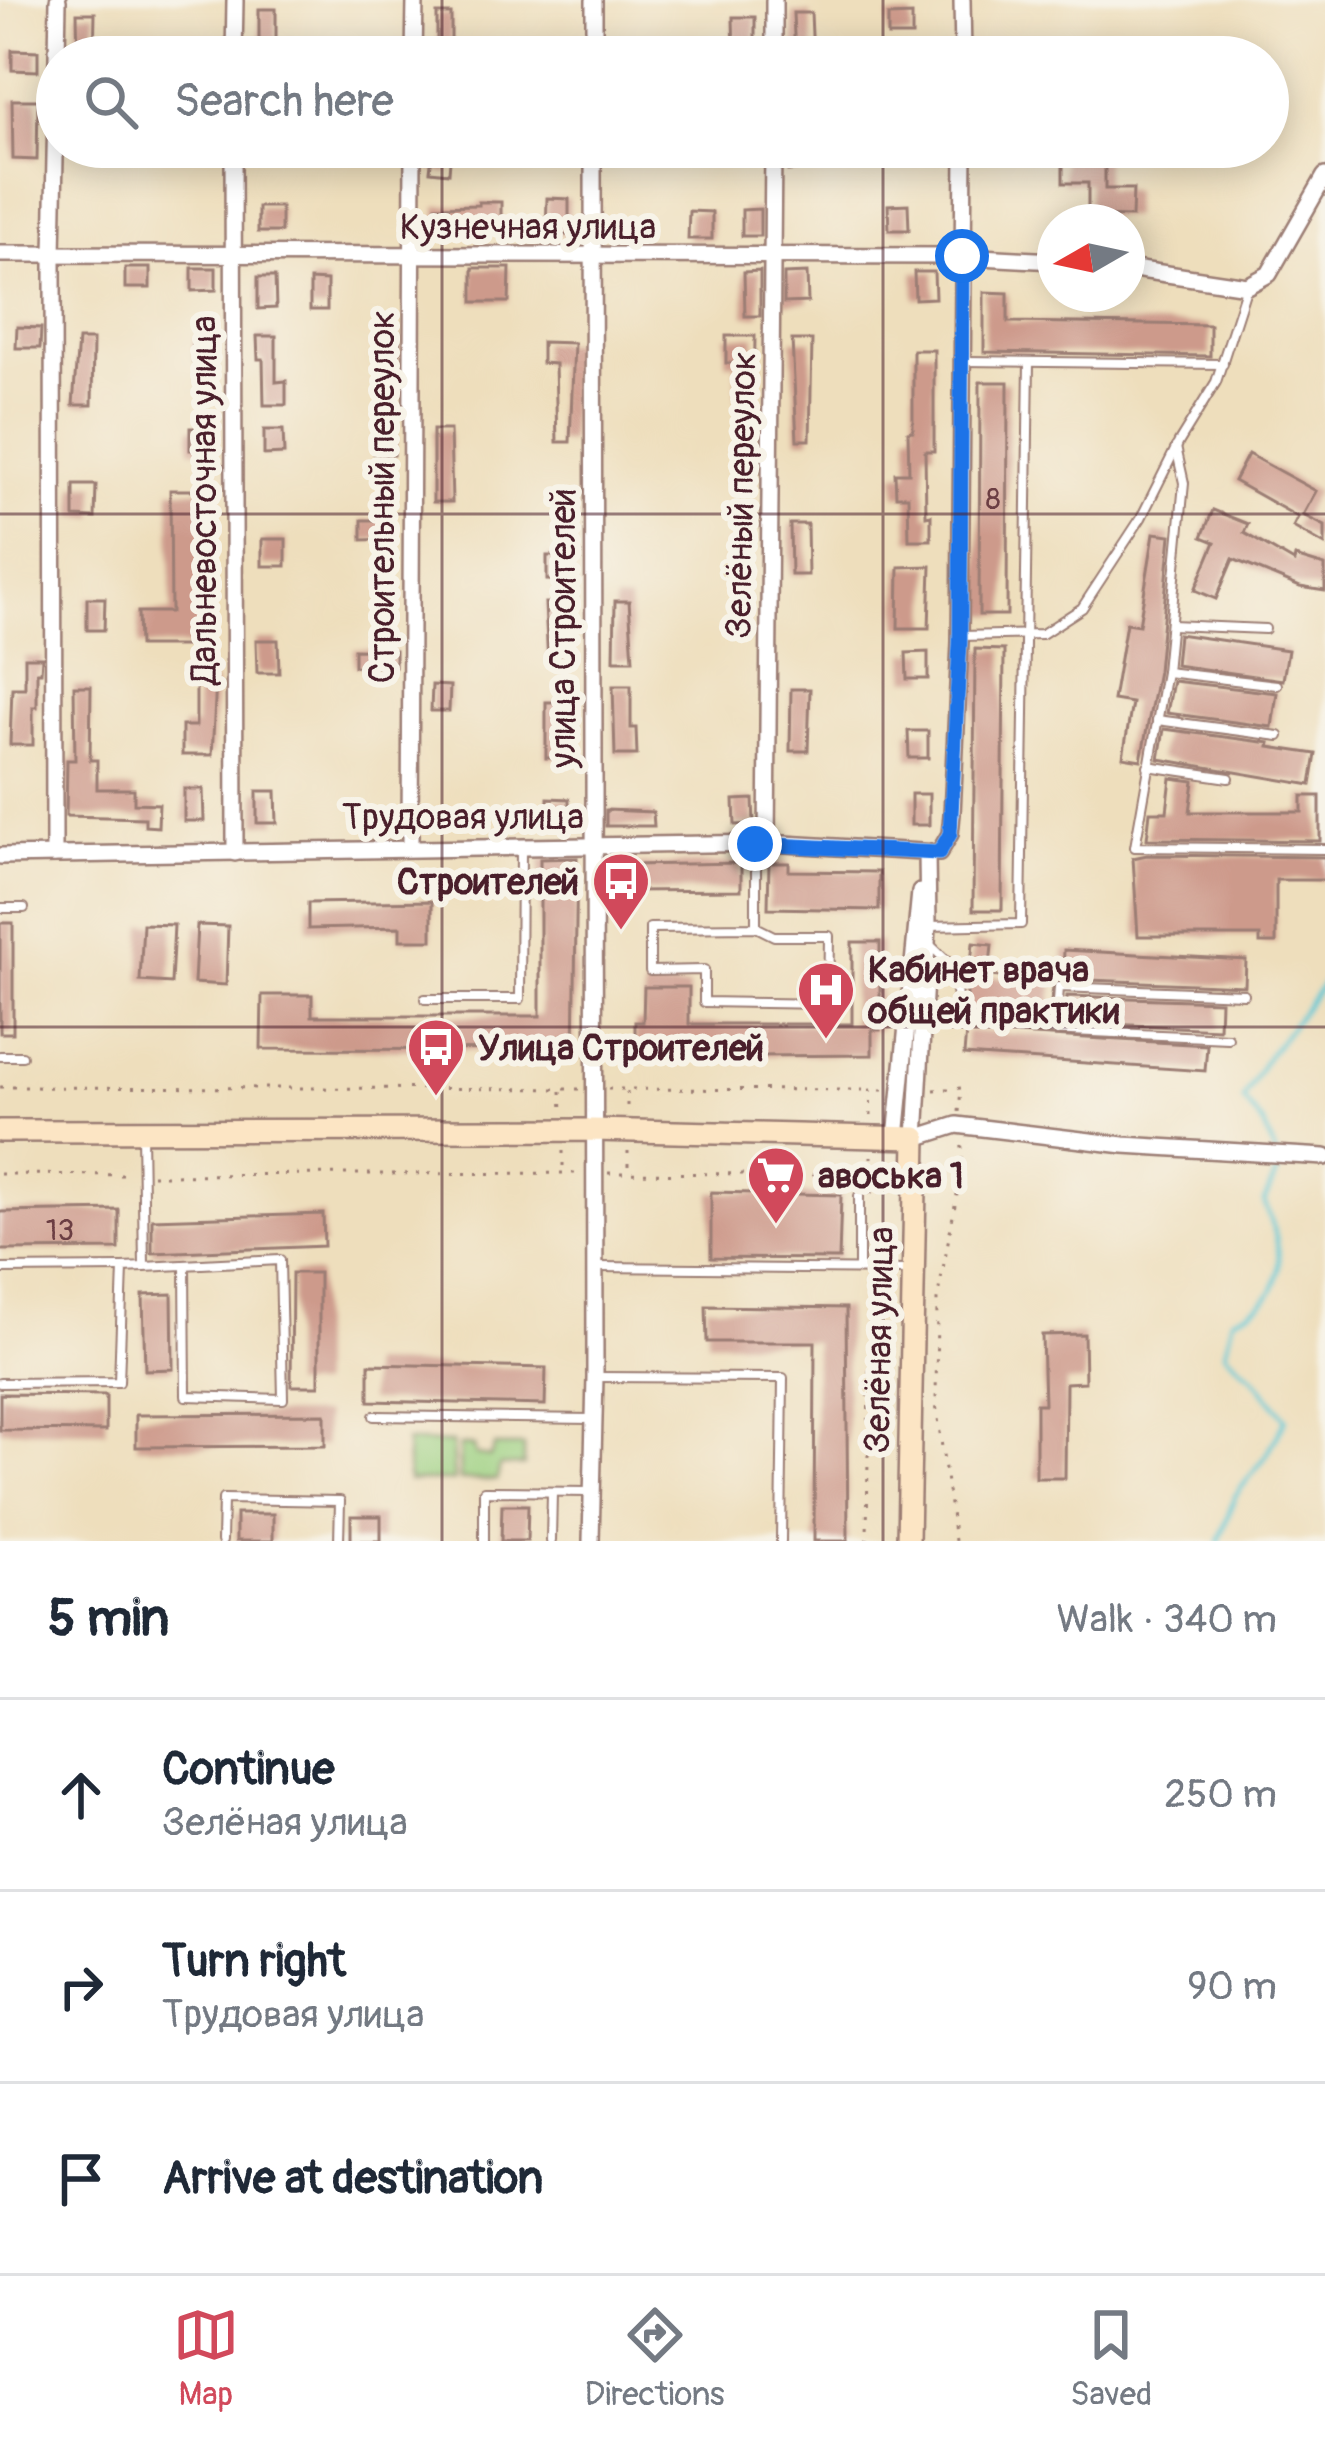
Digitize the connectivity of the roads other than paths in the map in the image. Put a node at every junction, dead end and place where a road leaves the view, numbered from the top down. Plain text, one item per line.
1 (58, 0) edge
2 (235, 0) edge
3 (415, 0) edge
4 (594, 0) edge
5 (774, 0) edge
6 (962, 0) edge
7 (57, 36) edge
8 (234, 36) edge
9 (414, 36) edge
10 (594, 36) edge
11 (774, 36) edge
12 (963, 36) edge
13 (54, 168) edge
14 (233, 168) edge
15 (413, 168) edge
16 (593, 168) edge
17 (773, 168) edge
18 (964, 168) edge
19 (1325, 176) edge
20 (0, 254) edge
21 (52, 254) junction
22 (232, 254) junction
23 (412, 256) junction
24 (772, 256) junction
25 (962, 256) junction
26 (592, 257) junction
27 (1037, 260) edge
28 (1145, 271) edge
29 (1247, 286) junction
30 (962, 361) junction
31 (1029, 362) junction
32 (1223, 364) junction
33 (1176, 447) junction
34 (1171, 625) junction
35 (1265, 629) dead end
36 (960, 636) junction
37 (1022, 636) junction
38 (1166, 672) junction
39 (1277, 685) dead end
40 (1157, 720) junction
41 (1279, 736) dead end
42 (1148, 766) junction
43 (1228, 778) dead end
44 (761, 843) junction
45 (410, 847) junction
46 (521, 848) junction
47 (592, 849) junction
48 (1325, 849) edge
49 (235, 853) junction
50 (927, 853) junction
51 (0, 856) edge
52 (54, 856) junction
53 (0, 908) edge
54 (24, 908) dead end
55 (756, 926) junction
56 (928, 934) junction
57 (1244, 994) dead end
58 (425, 999) dead end
59 (1056, 1030) junction
60 (1228, 1038) dead end
61 (0, 1056) edge
62 (22, 1056) dead end
63 (142, 1130) junction
64 (592, 1130) junction
65 (0, 1131) edge
66 (906, 1138) junction
67 (1325, 1157) edge
68 (859, 1196) dead end
69 (185, 1265) junction
70 (144, 1267) junction
71 (594, 1267) junction
72 (123, 1268) junction
73 (0, 1269) edge
74 (859, 1269) junction
75 (912, 1270) junction
76 (595, 1377) junction
77 (0, 1384) edge
78 (374, 1416) dead end
79 (593, 1419) junction
80 (552, 1492) junction
81 (592, 1492) junction
82 (222, 1541) edge
83 (339, 1541) edge
84 (484, 1541) edge
85 (551, 1541) edge
86 (591, 1541) edge
87 (781, 1541) edge
88 (908, 1541) edge

1 - 7 street
2 - 8 street
3 - 9 street
4 - 10 street
5 - 11 street
6 - 12 street
13 - 21 street
14 - 22 street, Дальневосточная улица
15 - 23 street, Строительный переулок
16 - 26 street, улица Строителей
17 - 24 street, Зелёный переулок
18 - 25 street, Зелёная улица
19 - 29 street
20 - 21 street, Кузнечная улица
21 - 22 street, Кузнечная улица
21 - 52 street
22 - 23 street, Кузнечная улица
22 - 49 street, Дальневосточная улица
23 - 26 street, Кузнечная улица
23 - 45 street, Строительный переулок
24 - 25 street, Кузнечная улица
24 - 26 street, Кузнечная улица
24 - 44 street, Зелёный переулок
25 - 27 street, Кузнечная улица
25 - 30 street, Зелёная улица
26 - 47 street, улица Строителей
28 - 29 street
29 - 32 lane
30 - 31 lane
30 - 36 street, Зелёная улица
31 - 32 lane
31 - 37 lane
32 - 33 lane
33 - 34 lane
33 - 37 lane
34 - 35 lane
34 - 38 lane
36 - 37 lane
36 - 50 street, Зелёная улица
37 - 56 lane
38 - 39 lane
38 - 40 lane
40 - 41 lane
40 - 42 lane
42 - 43 lane
42 - 48 lane
44 - 47 street, Трудовая улица
44 - 50 street, Трудовая улица
44 - 55 lane
45 - 46 street, Трудовая улица
45 - 49 street, Трудовая улица
46 - 47 street, Трудовая улица
46 - 58 lane
47 - 64 street, улица Строителей
49 - 52 street, Трудовая улица
50 - 56 street, Зелёная улица
50 - 66 street, Зелёная улица
51 - 52 street, Трудовая улица
53 - 54 lane
55 - 55 lane
56 - 59 lane
56 - 66 street, Зелёная улица
57 - 59 lane
59 - 60 lane
61 - 62 lane
63 - 64 street
63 - 65 street
63 - 70 lane
64 - 66 street
64 - 71 street, улица Строителей
66 - 67 street
66 - 75 street, Зелёная улица
68 - 74 lane
69 - 69 lane
69 - 70 lane
70 - 72 lane
71 - 74 lane
71 - 76 street, улица Строителей
72 - 73 lane
72 - 77 lane
74 - 75 lane
75 - 88 street, Зелёная улица
76 - 79 street, улица Строителей
76 - 87 lane
78 - 79 lane
79 - 81 street, улица Строителей
80 - 81 lane
80 - 84 lane
80 - 85 lane
81 - 86 street, улица Строителей
82 - 83 lane

